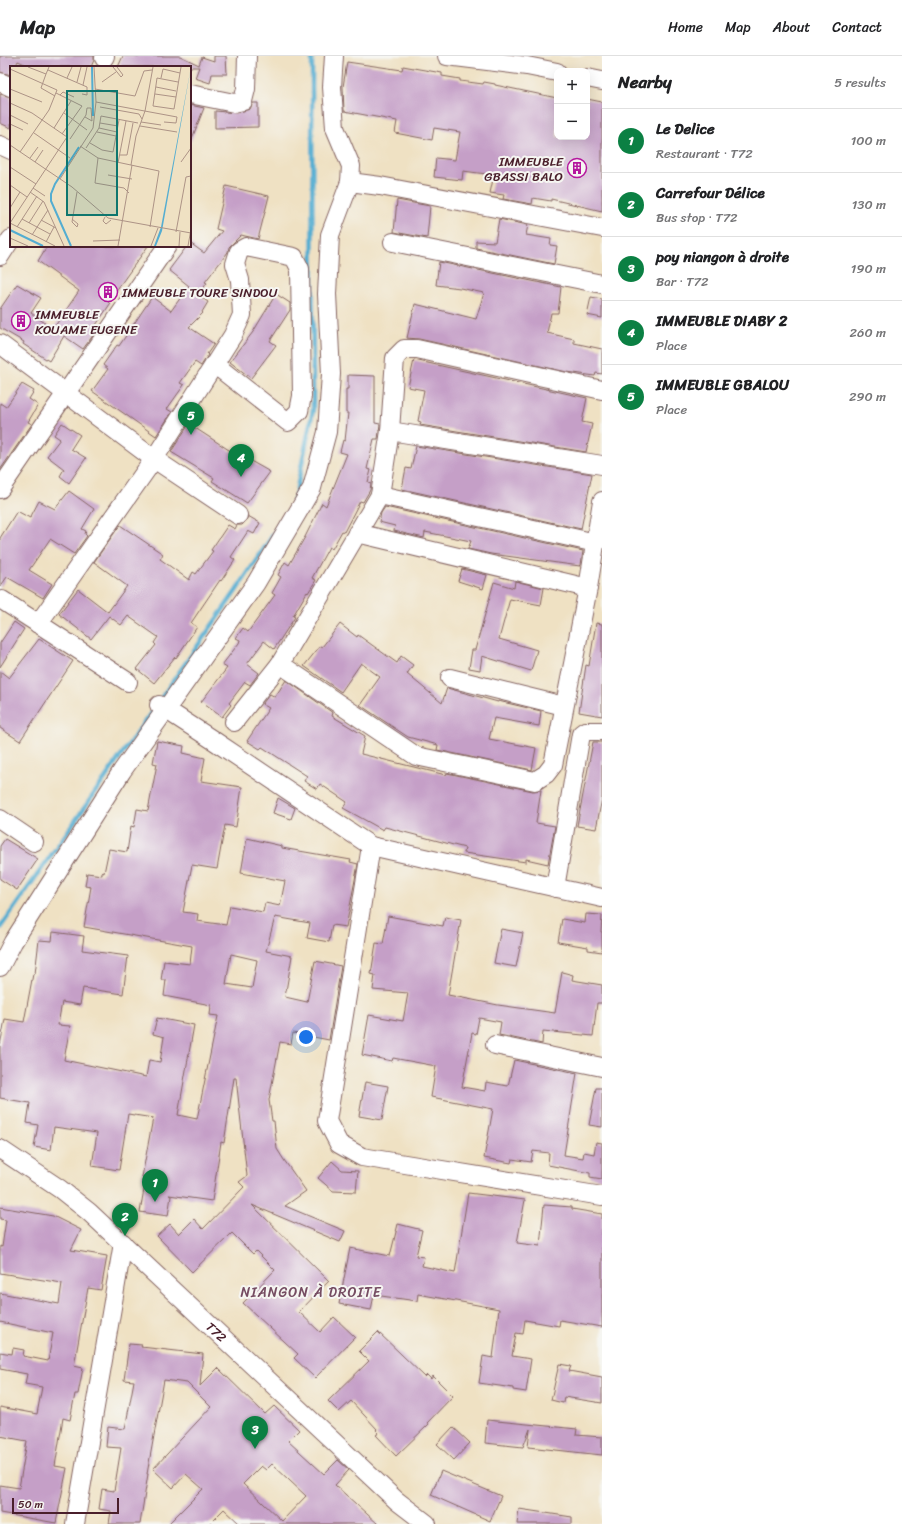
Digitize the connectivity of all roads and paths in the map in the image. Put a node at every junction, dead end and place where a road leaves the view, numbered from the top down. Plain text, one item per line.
1 (247, 56) edge
2 (334, 56) edge
3 (447, 56) edge
4 (554, 71) edge
5 (590, 78) edge
6 (602, 80) edge
7 (0, 82) edge
8 (10, 87) edge
9 (191, 94) edge
10 (0, 144) edge
11 (10, 149) edge
12 (350, 182) junction
13 (602, 228) edge
14 (10, 241) edge
15 (393, 242) dead end
16 (166, 247) edge
17 (0, 256) edge
18 (602, 284) edge
19 (0, 344) edge
20 (214, 364) junction
21 (602, 390) edge
22 (67, 393) junction
23 (390, 431) junction
24 (154, 459) junction
25 (602, 465) edge
26 (0, 489) edge
27 (380, 495) junction
28 (602, 501) edge
29 (238, 515) dead end
30 (357, 533) junction
31 (596, 543) junction
32 (588, 588) junction
33 (1, 601) edge
34 (38, 624) junction
35 (280, 664) junction
36 (450, 678) dead end
37 (128, 682) dead end
38 (564, 706) junction
39 (162, 707) junction
40 (234, 722) dead end
41 (602, 732) edge
42 (0, 819) edge
43 (34, 842) dead end
44 (371, 846) junction
45 (555, 888) junction
46 (602, 898) edge
47 (0, 967) edge
48 (496, 1045) dead end
49 (602, 1067) edge
50 (0, 1149) edge
51 (602, 1196) edge
52 (123, 1243) junction
53 (75, 1524) edge
54 (426, 1524) edge

1 - 9 street
2 - 12 street
3 - 4 street
5 - 6 street
7 - 8 street
10 - 11 street
12 - 13 street
12 - 39 street
14 - 17 street
15 - 18 street
16 - 22 street
19 - 22 street
20 - 20 street
20 - 24 street
21 - 23 street
22 - 24 street
22 - 26 street
23 - 25 street
23 - 27 street
24 - 29 street
24 - 34 street
27 - 30 street
27 - 31 street
28 - 31 street
30 - 32 street
30 - 35 street
31 - 32 street
32 - 38 street
33 - 34 street
34 - 37 street
35 - 38 street
35 - 40 street
36 - 38 street
39 - 44 street
39 - 47 street
41 - 45 street
42 - 43 street
44 - 45 street
44 - 51 street
45 - 46 street
48 - 49 street
50 - 52 street, T72
52 - 53 street
52 - 54 street, T72

